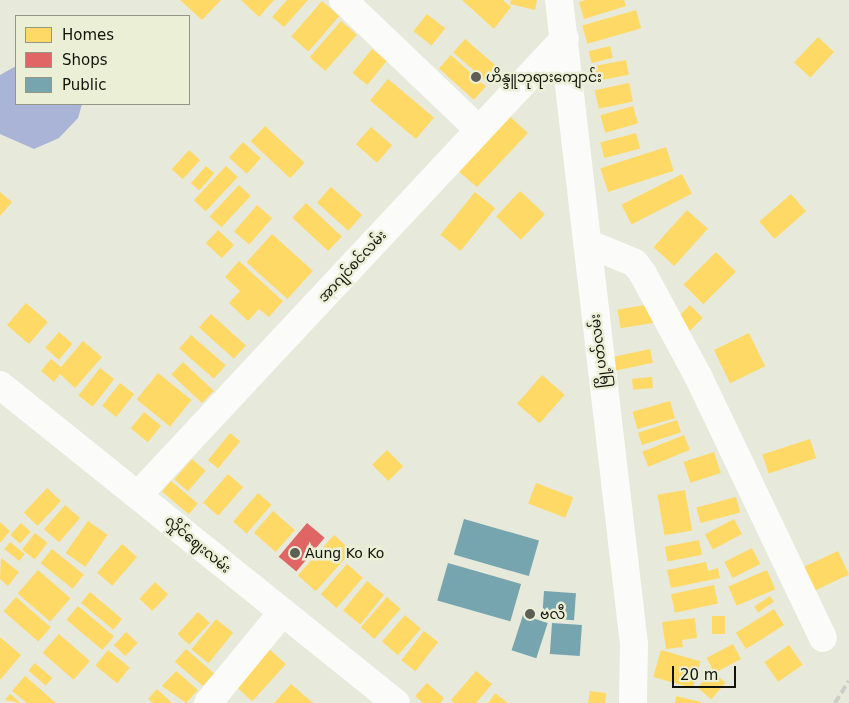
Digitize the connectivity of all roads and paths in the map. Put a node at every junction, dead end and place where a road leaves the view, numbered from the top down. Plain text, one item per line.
1 (343, 0) edge
2 (559, 0) edge
3 (564, 38) junction
4 (478, 130) junction
5 (586, 243) junction
6 (0, 385) edge
7 (138, 495) junction
8 (282, 613) junction
9 (823, 638) dead end
10 (208, 703) edge
11 (396, 703) edge
12 (633, 703) edge

1 - 4 street
2 - 3 street, မြို့ပတ်လမ်း
3 - 4 street, အာဂျင်စင်လမ်း
3 - 5 street, မြို့ပတ်လမ်း
4 - 7 street, အာဂျင်စင်လမ်း
5 - 9 street
5 - 12 street, မြို့ပတ်လမ်း
6 - 7 street, လှိုင်ဈေးလမ်း
7 - 8 street, လှိုင်ဈေးလမ်း
8 - 10 street
8 - 11 street, လှိုင်ဈေးလမ်း

